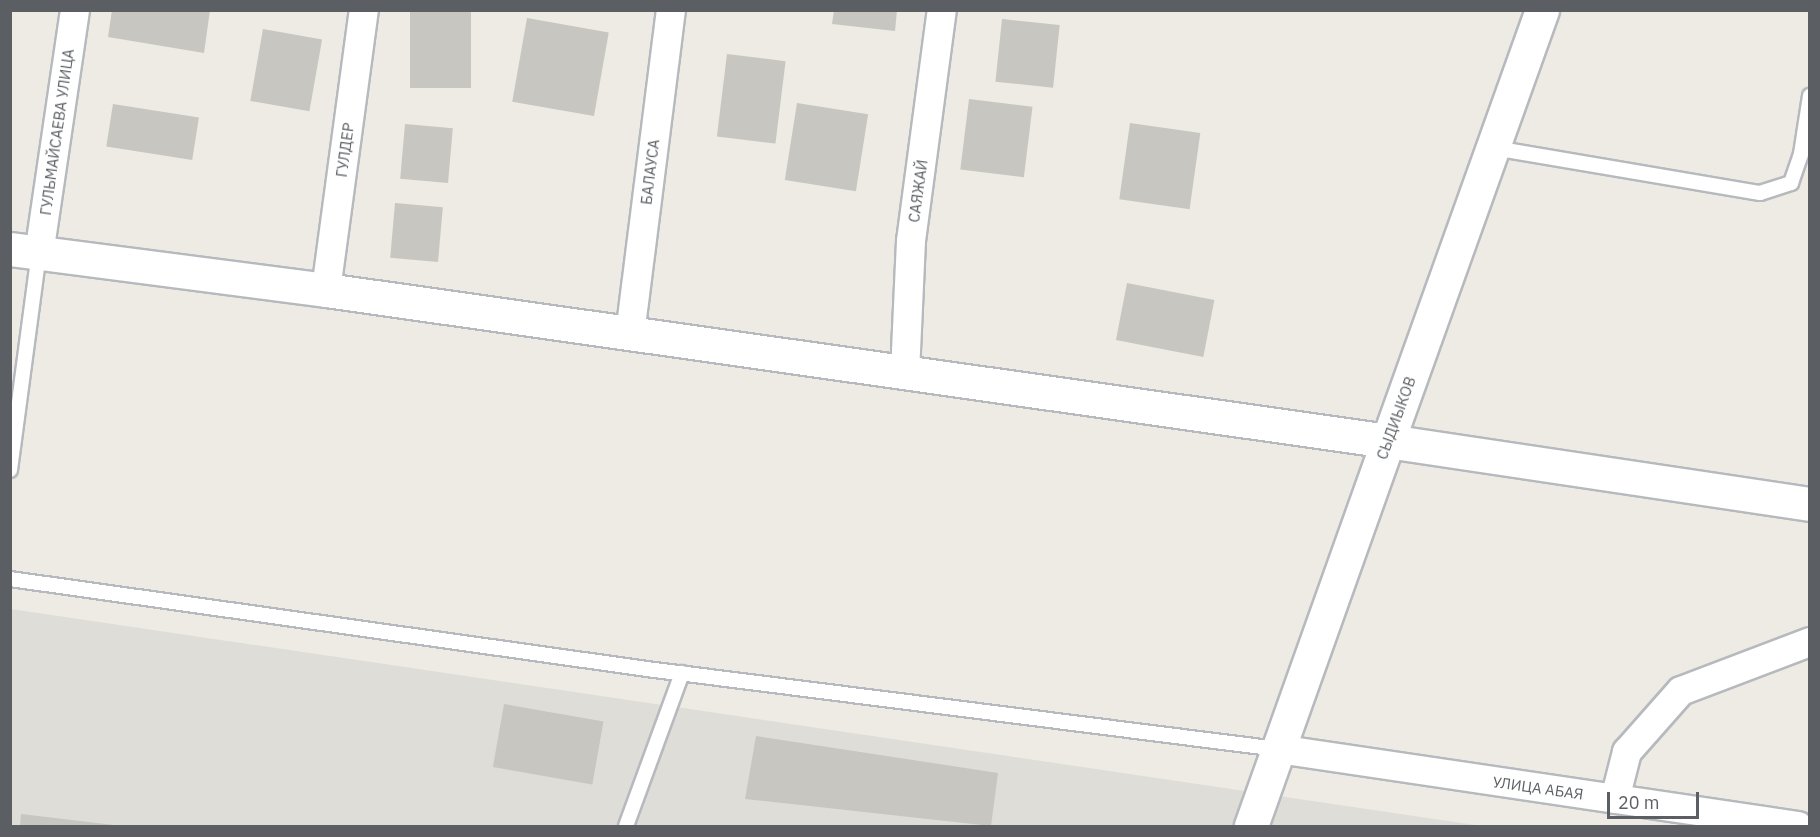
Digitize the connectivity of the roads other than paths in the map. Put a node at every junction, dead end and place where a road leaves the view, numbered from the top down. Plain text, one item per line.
1 (75, 10) edge
2 (364, 10) edge
3 (671, 10) edge
4 (942, 10) edge
5 (1542, 10) edge
6 (1809, 96) edge
7 (1494, 148) junction
8 (25, 252) edge
9 (326, 290) junction
10 (630, 334) junction
11 (905, 373) junction
12 (1388, 441) junction
13 (10, 470) edge
14 (1809, 504) edge
15 (10, 579) edge
16 (1809, 642) edge
17 (682, 673) junction
18 (1278, 749) junction
19 (1615, 799) junction
20 (626, 826) edge
21 (1251, 826) edge
22 (1798, 826) edge

1 - 8 street, ГУЛЬМАЙСАЕВА УЛИЦА
2 - 9 street, ГУЛДЕР
3 - 10 street, БАЛАУСА
4 - 11 street, САЯЖАЙ
5 - 7 main road, СЫДИЫКОВ
6 - 7 lane
7 - 12 main road, СЫДИЫКОВ
8 - 9 main road
8 - 13 lane
9 - 10 main road
10 - 11 main road
11 - 12 main road
12 - 14 main road
12 - 18 main road, СЫДИЫКОВ
15 - 17 lane
16 - 19 street
17 - 18 lane
17 - 20 lane
18 - 19 street, УЛИЦА АБАЯ
18 - 21 main road, СЫДИЫКОВ
19 - 22 street, УЛИЦА АБАЯ

